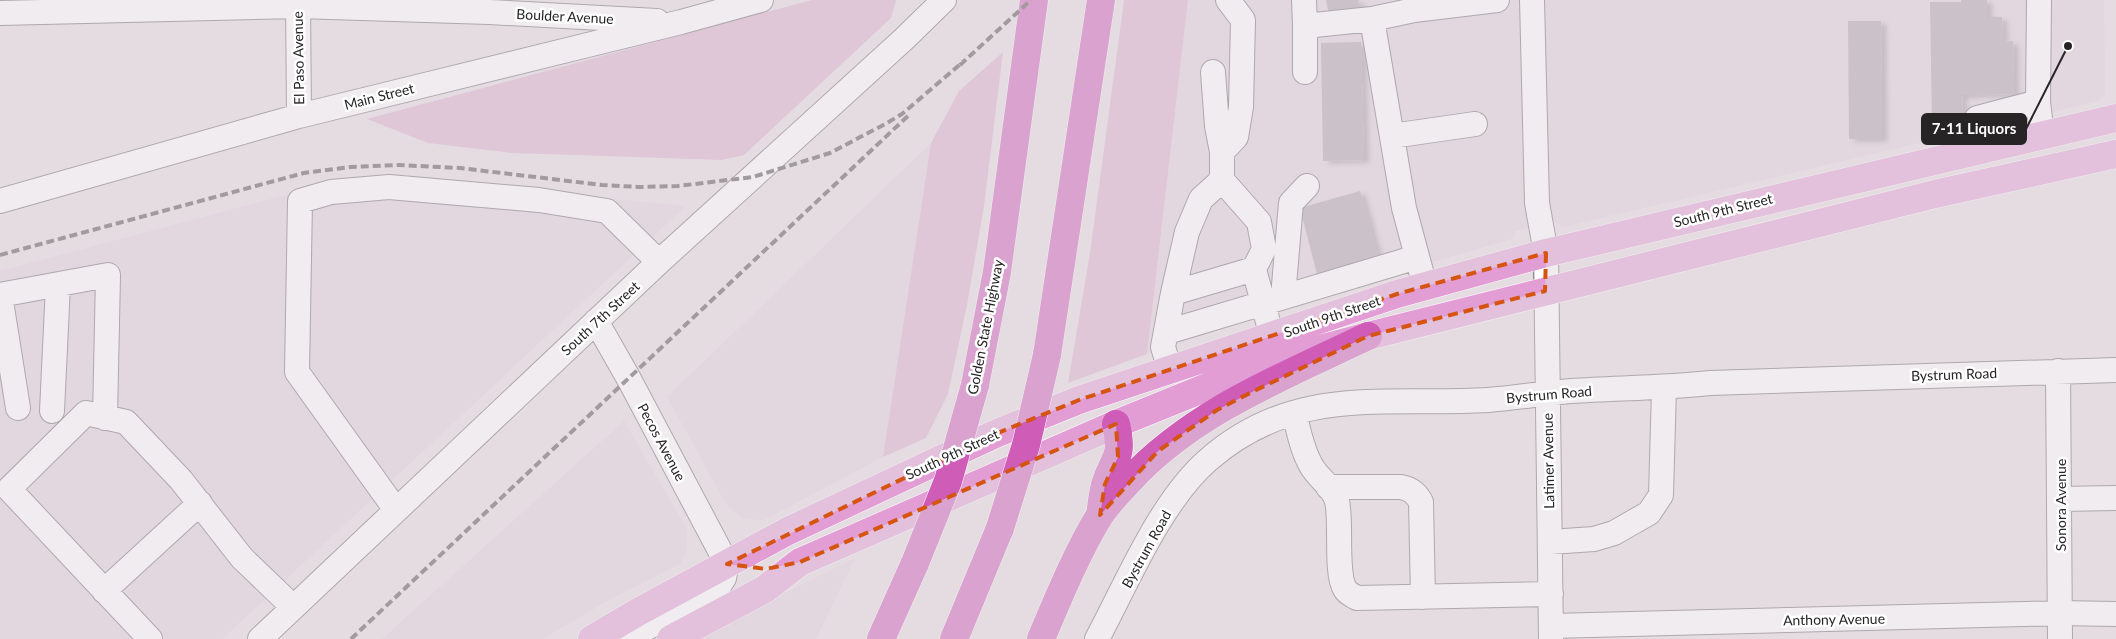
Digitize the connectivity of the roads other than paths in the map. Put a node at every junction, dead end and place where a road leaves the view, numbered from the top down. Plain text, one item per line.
1 (761, 0) edge
2 (1034, 0) edge
3 (1228, 0) edge
4 (1304, 0) edge
5 (1497, 0) edge
6 (1532, 0) edge
7 (2038, 0) edge
8 (938, 2) edge
9 (298, 3) edge
10 (1413, 5) edge
11 (69, 6) edge
12 (1099, 10) edge
13 (0, 13) edge
14 (1372, 19) junction
15 (681, 22) junction
16 (1305, 26) junction
17 (1213, 72) dead end
18 (1305, 72) dead end
19 (2038, 102) junction
20 (299, 116) junction
21 (2116, 118) edge
22 (1475, 124) dead end
23 (2042, 135) junction
24 (1392, 136) junction
25 (1979, 151) junction
26 (1222, 152) junction
27 (2116, 154) edge
28 (1222, 180) junction
29 (1307, 186) dead end
30 (0, 201) edge
31 (1546, 253) junction
32 (1417, 257) junction
33 (659, 262) junction
34 (1254, 269) junction
35 (58, 284) junction
36 (1425, 286) junction
37 (1545, 291) junction
38 (1174, 293) junction
39 (0, 295) edge
40 (1274, 300) junction
41 (1214, 317) junction
42 (596, 321) junction
43 (1166, 332) junction
44 (1272, 336) junction
45 (1368, 336) junction
46 (1224, 353) junction
47 (1170, 370) junction
48 (2116, 370) edge
49 (2058, 371) junction
50 (1664, 388) junction
51 (1547, 394) junction
52 (1079, 400) junction
53 (9, 407) edge
54 (52, 411) junction
55 (1294, 413) junction
56 (95, 415) junction
57 (1116, 424) junction
58 (1328, 487) junction
59 (2116, 498) edge
60 (2060, 499) junction
61 (200, 503) junction
62 (396, 510) junction
63 (1100, 515) junction
64 (1550, 542) junction
65 (800, 562) junction
66 (727, 564) junction
67 (104, 591) junction
68 (1551, 594) junction
69 (1423, 596) junction
70 (293, 608) junction
71 (2060, 613) junction
72 (2116, 614) edge
73 (1551, 632) edge
74 (150, 639) edge
75 (260, 639) edge
76 (592, 639) edge
77 (627, 639) edge
78 (671, 639) edge
79 (881, 639) edge
80 (954, 639) edge
81 (1041, 639) edge
82 (1097, 639) edge
83 (2060, 639) edge

1 - 15 street, Main Street
2 - 79 highway, Golden State Highway, bridge
3 - 26 street
4 - 16 street
5 - 10 street
6 - 31 street, Latimer Avenue
7 - 19 street
8 - 33 street, South 7th Street
9 - 11 street, Boulder Avenue
9 - 15 street, Boulder Avenue
9 - 20 street, El Paso Avenue
10 - 14 street
11 - 13 street, Boulder Avenue
12 - 80 highway, bridge
14 - 16 street
14 - 24 street
15 - 20 street, Main Street
16 - 18 street
17 - 26 street
19 - 23 street
19 - 25 street
20 - 30 street, Main Street
21 - 23 main road, South 9th Street
22 - 24 street
23 - 25 main road, South 9th Street
24 - 32 street
25 - 31 main road, South 9th Street
26 - 28 street
27 - 37 main road, South 9th Street
28 - 34 street
28 - 38 street
29 - 40 street
31 - 36 main road, South 9th Street
31 - 37 street, Latimer Avenue
32 - 36 street
32 - 40 street
33 - 42 street, South 7th Street
33 - 62 street
34 - 38 street
34 - 40 street
35 - 39 street
35 - 54 street
35 - 56 street
36 - 44 main road, South 9th Street
37 - 45 main road, South 9th Street
37 - 51 street, Latimer Avenue
38 - 43 street
39 - 53 street
40 - 41 street
40 - 44 street
41 - 43 street
41 - 46 street
42 - 62 street, South 7th Street
42 - 66 street, Pecos Avenue
43 - 47 street
44 - 46 main road, South 9th Street
45 - 57 main road, South 9th Street
45 - 63 highway
46 - 47 main road, South 9th Street
47 - 52 main road, South 9th Street
48 - 49 street, Bystrum Road
49 - 50 street, Bystrum Road
49 - 60 street, Sonora Avenue
50 - 51 street, Bystrum Road
50 - 64 street
51 - 55 street, Bystrum Road
51 - 64 street, Latimer Avenue
52 - 57 main road
52 - 66 main road, South 9th Street
53 - 54 street
54 - 56 street
55 - 58 street
55 - 82 street, Bystrum Road
56 - 61 street
56 - 67 street
57 - 63 highway
57 - 65 main road, South 9th Street
58 - 69 street
58 - 69 street
59 - 60 street
60 - 71 street, Sonora Avenue
61 - 67 street
61 - 70 street
62 - 70 street, South 7th Street
63 - 81 highway
64 - 68 street, Latimer Avenue
65 - 66 main road
65 - 78 main road, South 9th Street
66 - 76 main road, South 9th Street
66 - 77 street
67 - 74 street
68 - 69 street
68 - 73 street, Latimer Avenue
70 - 75 street, South 7th Street
71 - 72 street, Anthony Avenue
71 - 73 street, Anthony Avenue
71 - 83 street, Sonora Avenue

